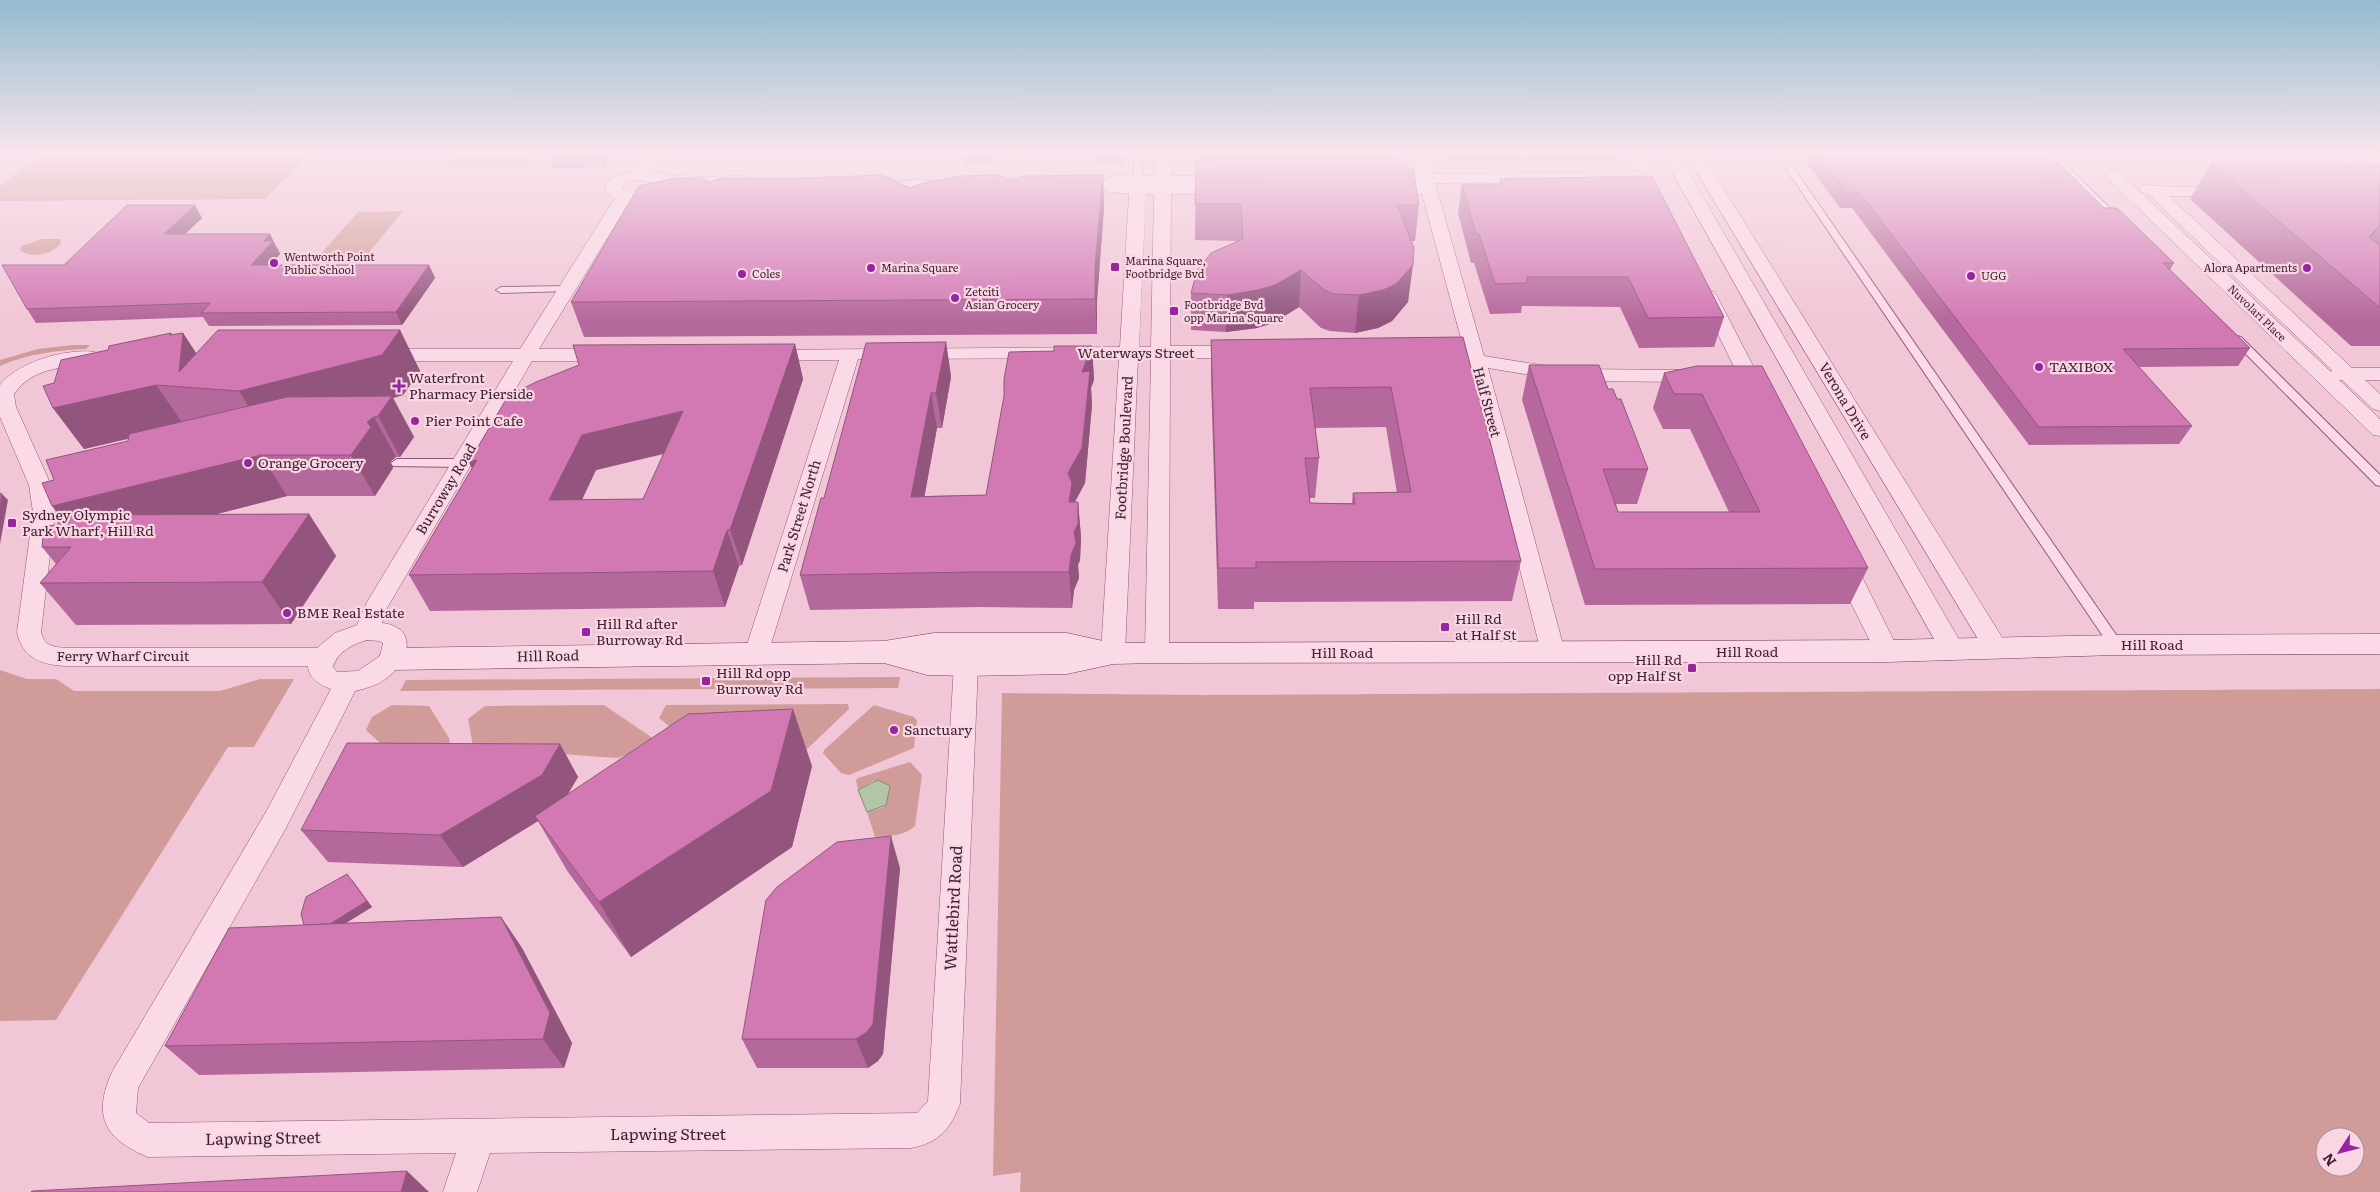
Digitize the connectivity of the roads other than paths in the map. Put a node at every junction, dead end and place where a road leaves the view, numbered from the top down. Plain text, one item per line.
1 (616, 210) edge
2 (1136, 210) edge
3 (1162, 210) edge
4 (1434, 210) edge
5 (1701, 210) edge
6 (1728, 210) edge
7 (1818, 210) edge
8 (2107, 210) edge
9 (2148, 210) edge
10 (2174, 210) edge
11 (2121, 224) edge
12 (1700, 280) edge
13 (566, 289) junction
14 (501, 290) dead end
15 (2226, 328) edge
16 (1129, 352) junction
17 (1161, 352) junction
18 (1259, 352) edge
19 (1415, 352) edge
20 (527, 354) junction
21 (624, 354) edge
22 (750, 354) edge
23 (850, 354) junction
24 (115, 355) edge
25 (366, 355) edge
26 (1475, 356) junction
27 (1795, 374) junction
28 (1828, 374) junction
29 (2347, 374) junction
30 (2380, 374) edge
31 (2322, 375) junction
32 (1709, 376) edge
33 (2380, 405) edge
34 (1766, 410) edge
35 (2380, 430) edge
36 (397, 463) dead end
37 (462, 463) junction
38 (2380, 482) edge
39 (1832, 542) edge
40 (367, 631) junction
41 (2380, 644) edge
42 (2116, 646) junction
43 (1996, 648) junction
44 (1952, 649) junction
45 (884, 652) junction
46 (1157, 652) junction
47 (1553, 652) junction
48 (1887, 652) junction
49 (1114, 653) junction
50 (756, 654) junction
51 (323, 657) junction
52 (392, 659) junction
53 (966, 665) junction
54 (348, 682) junction
55 (910, 1131) joint
56 (480, 1135) junction
57 (460, 1192) edge

1 - 13 street, Burroway Road
2 - 16 street, Footbridge Boulevard
3 - 17 street
4 - 26 street, Half Street
5 - 27 street, Verona Drive
6 - 28 street, Verona Drive
7 - 42 lane
8 - 11 lane
9 - 31 street, Nuvolari Place
10 - 29 street, Nuvolari Place
12 - 34 street
13 - 14 lane
13 - 20 street, Burroway Road
15 - 38 lane
16 - 17 street, Waterways Street
16 - 23 street, Waterways Street
16 - 49 street, Footbridge Boulevard
17 - 18 street, Waterways Street
17 - 46 street
19 - 26 street
20 - 21 street
20 - 25 street
20 - 37 street, Burroway Road
22 - 23 street, Waterways Street
23 - 50 street, Park Street North
24 - 51 street, Ferry Wharf Circuit
26 - 32 street
26 - 47 street, Half Street
27 - 28 street
27 - 44 street, Verona Drive
28 - 43 street, Verona Drive
29 - 30 street
29 - 31 street
29 - 33 street, Nuvolari Place
31 - 35 street, Nuvolari Place
36 - 37 lane
37 - 40 street, Burroway Road
39 - 48 street
40 - 51 street
40 - 52 street
41 - 42 street, Hill Road
42 - 43 street, Hill Road
43 - 44 street, Hill Road
44 - 48 street, Hill Road
45 - 49 street, Hill Road
45 - 50 street, Hill Road
45 - 53 street, Hill Road
46 - 47 street, Hill Road
46 - 49 street, Hill Road
47 - 48 street, Hill Road
49 - 53 street, Hill Road
50 - 52 street, Hill Road
51 - 54 street
52 - 54 street
53 - 55 street, Wattlebird Road
54 - 56 street, Lapwing Street
55 - 56 street, Lapwing Street
56 - 57 street

